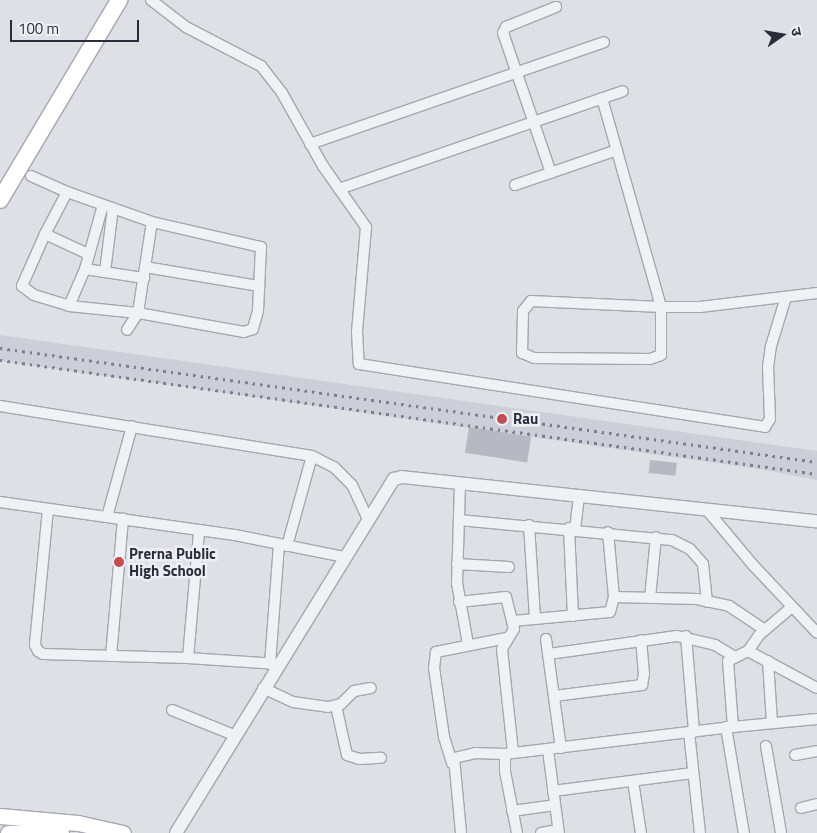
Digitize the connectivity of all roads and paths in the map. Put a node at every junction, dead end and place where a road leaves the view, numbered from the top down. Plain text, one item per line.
1 (119, 0) edge
2 (151, 0) edge
3 (556, 7) dead end
4 (604, 42) dead end
5 (516, 72) junction
6 (623, 91) dead end
7 (602, 98) junction
8 (533, 122) junction
9 (310, 144) junction
10 (617, 150) junction
11 (551, 173) junction
12 (31, 176) dead end
13 (514, 185) dead end
14 (339, 189) junction
15 (67, 192) junction
16 (0, 200) edge
17 (108, 206) junction
18 (152, 222) junction
19 (45, 234) junction
20 (88, 254) junction
21 (85, 269) junction
22 (105, 272) junction
23 (145, 272) junction
24 (259, 286) junction
25 (817, 293) edge
26 (786, 297) junction
27 (69, 306) junction
28 (661, 307) junction
29 (138, 313) junction
30 (128, 330) dead end
31 (0, 406) edge
32 (132, 426) junction
33 (312, 456) junction
34 (460, 483) junction
35 (579, 495) junction
36 (0, 502) edge
37 (48, 509) junction
38 (707, 510) junction
39 (107, 517) junction
40 (123, 519) junction
41 (368, 519) junction
42 (459, 520) junction
43 (817, 521) edge
44 (529, 525) junction
45 (572, 529) junction
46 (199, 531) junction
47 (608, 532) junction
48 (656, 538) junction
49 (283, 544) junction
50 (344, 557) junction
51 (457, 564) junction
52 (509, 567) dead end
53 (614, 597) junction
54 (650, 598) junction
55 (459, 602) junction
56 (707, 602) junction
57 (792, 607) junction
58 (573, 616) junction
59 (534, 619) junction
60 (513, 621) junction
61 (806, 621) junction
62 (817, 622) edge
63 (764, 630) junction
64 (817, 633) edge
65 (686, 636) junction
66 (507, 638) junction
67 (546, 639) dead end
68 (641, 640) junction
69 (468, 644) junction
70 (748, 651) junction
71 (549, 654) junction
72 (111, 656) junction
73 (735, 657) junction
74 (188, 658) junction
75 (768, 661) junction
76 (274, 664) junction
77 (263, 688) junction
78 (371, 688) dead end
79 (817, 688) edge
80 (554, 696) junction
81 (336, 706) junction
82 (172, 710) dead end
83 (817, 718) edge
84 (772, 723) junction
85 (729, 727) junction
86 (691, 732) junction
87 (234, 736) junction
88 (766, 746) dead end
89 (561, 748) junction
90 (548, 750) junction
91 (817, 751) edge
92 (509, 753) junction
93 (795, 755) dead end
94 (381, 758) dead end
95 (452, 763) junction
96 (693, 773) junction
97 (634, 781) junction
98 (552, 791) junction
99 (817, 804) edge
100 (555, 805) junction
101 (801, 808) dead end
102 (512, 811) junction
103 (0, 816) edge
104 (558, 831) edge
105 (8, 833) edge
106 (61, 833) edge
107 (122, 833) edge
108 (176, 833) edge
109 (461, 833) edge
110 (517, 833) edge
111 (541, 833) edge
112 (641, 833) edge
113 (700, 833) edge
114 (744, 833) edge
115 (781, 833) edge

1 - 16 main road
2 - 9 street
3 - 5 street
4 - 5 street
5 - 8 street
5 - 9 street
6 - 7 street
7 - 8 street
7 - 10 street
8 - 11 street
8 - 14 street
9 - 14 street
10 - 11 street
10 - 28 street
11 - 13 street
12 - 15 street
14 - 26 street
15 - 17 street
15 - 19 street
17 - 18 street
17 - 20 street
17 - 22 street
18 - 23 street
18 - 24 street
19 - 20 street
19 - 27 street
20 - 21 street
21 - 22 street
21 - 27 street
22 - 23 street
23 - 24 street
23 - 29 street
24 - 29 street
25 - 26 street
26 - 28 street
27 - 29 street
28 - 28 street
29 - 30 street
31 - 32 street
32 - 33 street
32 - 39 street
33 - 41 street
33 - 49 street
34 - 35 street
34 - 41 street
34 - 42 street
35 - 38 street
35 - 45 street
36 - 37 street
37 - 39 street
37 - 72 street
38 - 43 street
38 - 57 street
39 - 40 street
40 - 46 street
40 - 72 street
41 - 50 street
42 - 44 street
42 - 51 street
44 - 45 street
44 - 59 street
45 - 47 street
45 - 58 street
46 - 49 street
46 - 74 street
47 - 48 street
47 - 53 street
48 - 54 street
48 - 56 street
49 - 50 street
49 - 76 street
50 - 76 street
51 - 52 street
51 - 55 street
53 - 54 street
53 - 58 street
54 - 56 street
55 - 60 street
55 - 69 street
56 - 63 street
57 - 61 street
57 - 63 street
58 - 59 street
59 - 60 street
60 - 66 street
61 - 62 street
61 - 64 street
63 - 70 street
65 - 68 street
65 - 73 street
65 - 86 street
66 - 69 street
66 - 92 street
67 - 71 street
68 - 71 street
68 - 80 street
69 - 95 street
70 - 73 street
70 - 75 street
71 - 80 street
72 - 74 street
73 - 85 street
74 - 76 street
75 - 79 street
75 - 84 street
76 - 77 street
77 - 81 street
77 - 87 street
78 - 81 street
80 - 89 street
81 - 94 street
82 - 87 street
83 - 84 street
84 - 85 street
85 - 86 street
85 - 114 street
86 - 89 street
86 - 96 street
87 - 108 street
88 - 115 street
89 - 90 street
90 - 92 street
90 - 98 street
91 - 93 street
92 - 95 street
92 - 102 street
95 - 109 street
96 - 97 street
96 - 113 street
97 - 98 street
97 - 112 street
98 - 100 street
99 - 101 street
100 - 102 street
100 - 104 street
102 - 110 street
103 - 107 main road
104 - 111 street
105 - 106 main road

